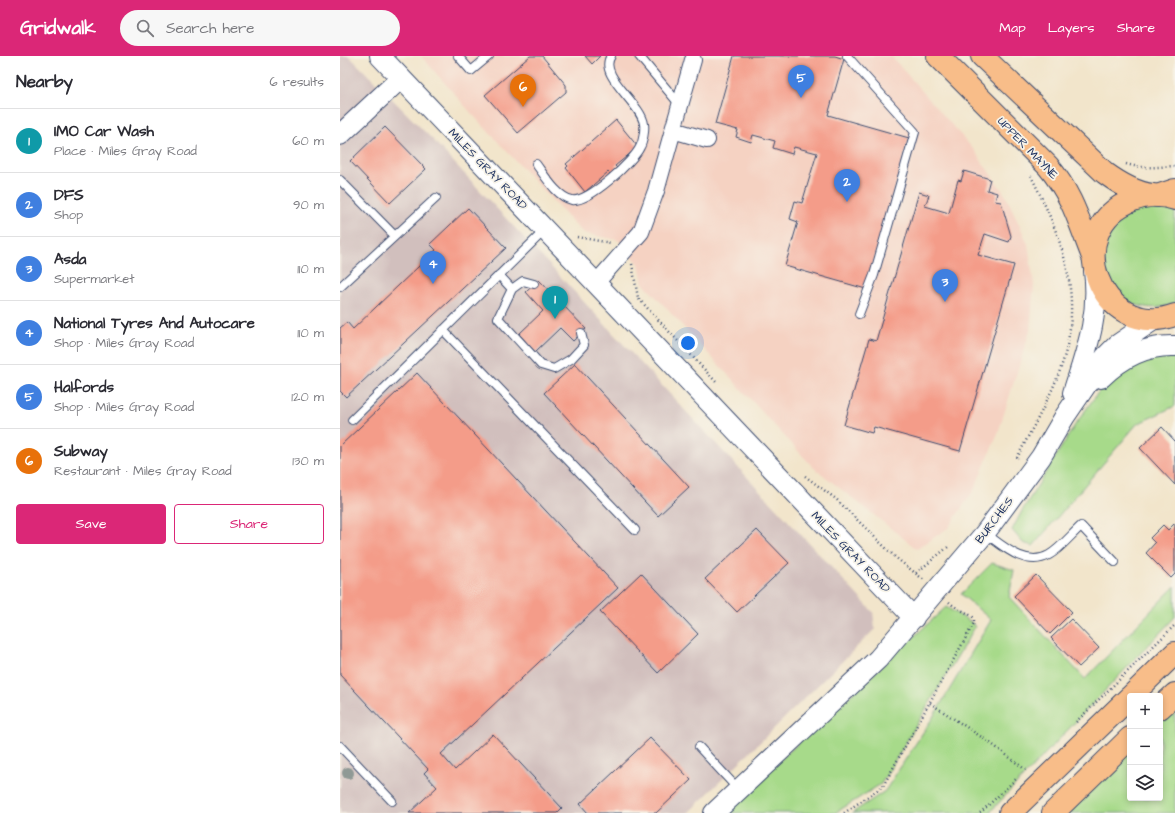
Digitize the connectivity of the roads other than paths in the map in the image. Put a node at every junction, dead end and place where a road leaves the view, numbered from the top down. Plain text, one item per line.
1 (380, 56) edge
2 (458, 56) edge
3 (489, 56) edge
4 (611, 56) edge
5 (639, 56) edge
6 (846, 56) edge
7 (938, 56) edge
8 (982, 56) edge
9 (694, 58) edge
10 (401, 78) junction
11 (680, 105) junction
12 (673, 130) junction
13 (340, 135) edge
14 (707, 140) dead end
15 (536, 164) dead end
16 (340, 180) edge
17 (1165, 195) edge
18 (436, 198) dead end
19 (545, 230) junction
20 (395, 236) junction
21 (1094, 264) junction
22 (499, 275) junction
23 (596, 283) junction
24 (534, 284) dead end
25 (340, 286) edge
26 (512, 289) junction
27 (859, 314) dead end
28 (1168, 318) edge
29 (443, 330) junction
30 (581, 333) dead end
31 (1175, 346) edge
32 (1065, 416) junction
33 (352, 420) dead end
34 (634, 530) dead end
35 (985, 533) junction
36 (1115, 562) dead end
37 (914, 618) junction
38 (1175, 653) edge
39 (1133, 693) edge
40 (1175, 694) edge
41 (1127, 699) edge
42 (1163, 705) edge
43 (1127, 741) edge
44 (340, 746) edge
45 (699, 747) dead end
46 (739, 790) junction
47 (392, 801) dead end
48 (714, 813) edge
49 (1010, 813) edge
50 (1053, 813) edge

1 - 10 street, MILES GRAY ROAD
2 - 3 lane
4 - 15 lane
5 - 11 lane
6 - 27 lane
7 - 21 main road, UPPER MAYNE
8 - 17 main road
9 - 11 street
10 - 13 street
10 - 19 street, MILES GRAY ROAD
11 - 12 street
12 - 14 street
12 - 23 street
16 - 20 lane
17 - 21 main road
18 - 20 lane
19 - 22 lane
19 - 23 street, MILES GRAY ROAD
20 - 25 lane
21 - 28 main road, UPPER MAYNE
21 - 32 street, BURCHES
22 - 26 lane
22 - 29 lane
23 - 37 street, MILES GRAY ROAD
24 - 26 lane
26 - 30 lane
28 - 32 street, BURCHES
29 - 33 lane
29 - 34 lane
31 - 32 street
32 - 35 street, BURCHES
35 - 36 lane
35 - 37 street, BURCHES
37 - 46 street
38 - 39 main road
40 - 42 main road
41 - 49 main road
43 - 50 main road
44 - 47 lane
45 - 46 lane
46 - 48 street

